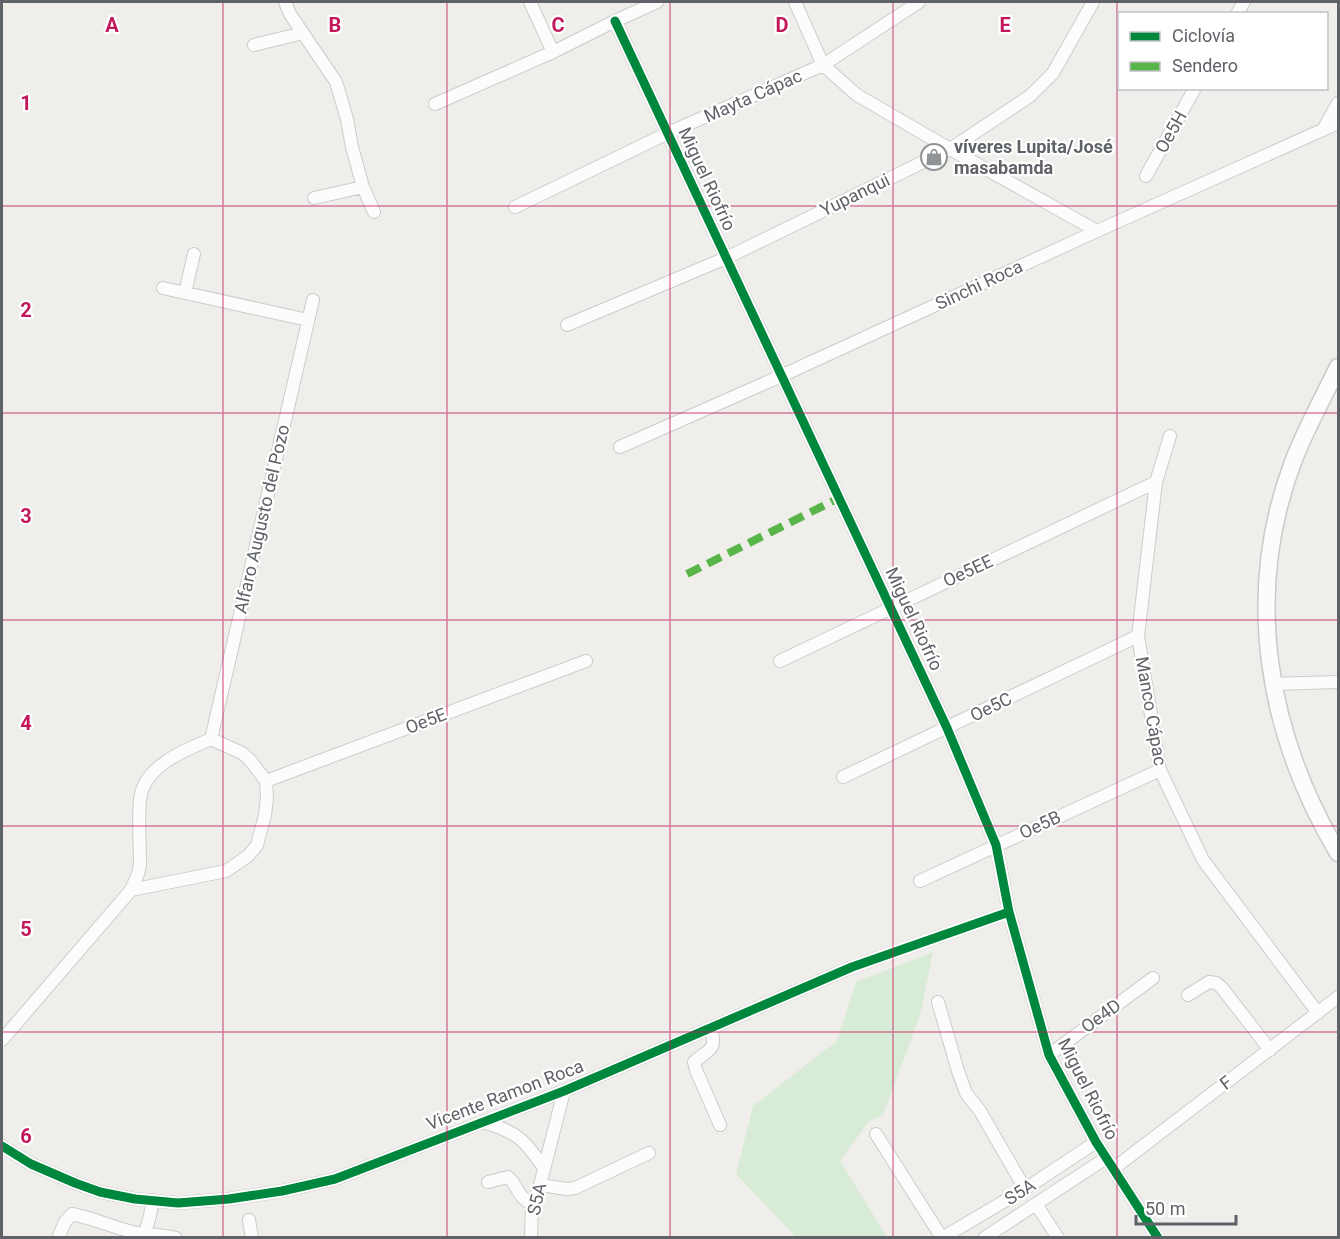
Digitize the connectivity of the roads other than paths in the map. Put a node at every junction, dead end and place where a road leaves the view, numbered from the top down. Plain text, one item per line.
1 (285, 2) edge
2 (530, 2) edge
3 (657, 2) edge
4 (795, 2) edge
5 (919, 2) edge
6 (1094, 2) edge
7 (615, 21) junction
8 (303, 33) junction
9 (254, 45) dead end
10 (553, 52) junction
11 (823, 65) junction
12 (1194, 90) edge
13 (1338, 103) edge
14 (435, 104) dead end
15 (1338, 123) edge
16 (1323, 131) junction
17 (668, 133) junction
18 (950, 149) junction
19 (1146, 176) dead end
20 (363, 187) junction
21 (314, 198) dead end
22 (515, 207) dead end
23 (374, 212) dead end
24 (1097, 231) junction
25 (194, 254) dead end
26 (726, 258) junction
27 (163, 288) dead end
28 (185, 293) junction
29 (313, 300) dead end
30 (308, 320) junction
31 (567, 325) dead end
32 (1338, 367) edge
33 (781, 376) junction
34 (1170, 436) dead end
35 (620, 447) dead end
36 (1155, 482) junction
37 (891, 608) junction
38 (1138, 636) junction
39 (780, 661) dead end
40 (586, 662) dead end
41 (1338, 682) edge
42 (1273, 684) junction
43 (947, 728) junction
44 (211, 739) junction
45 (1160, 770) junction
46 (843, 777) dead end
47 (266, 781) junction
48 (996, 846) junction
49 (1338, 853) edge
50 (920, 881) dead end
51 (131, 890) junction
52 (1009, 912) junction
53 (1153, 978) dead end
54 (1188, 995) dead end
55 (1338, 997) edge
56 (938, 1002) dead end
57 (1318, 1013) junction
58 (711, 1028) junction
59 (2, 1040) edge
60 (1270, 1050) junction
61 (1048, 1055) junction
62 (564, 1091) junction
63 (483, 1122) junction
64 (720, 1125) dead end
65 (876, 1134) dead end
66 (1096, 1142) junction
67 (2, 1146) edge
68 (649, 1153) dead end
69 (1106, 1158) junction
70 (544, 1168) junction
71 (1113, 1169) junction
72 (488, 1182) dead end
73 (540, 1185) junction
74 (1025, 1189) junction
75 (153, 1200) junction
76 (1036, 1204) junction
77 (531, 1205) junction
78 (249, 1220) dead end
79 (144, 1236) edge
80 (58, 1238) edge
81 (176, 1238) edge
82 (252, 1238) edge
83 (531, 1238) edge
84 (942, 1238) edge
85 (984, 1238) edge
86 (1058, 1238) edge
87 (1158, 1238) edge

1 - 8 street
2 - 10 street
3 - 7 street
4 - 11 street
5 - 11 street, Mayta Cápac
6 - 18 street, Yupanqui
7 - 10 street
7 - 17 street, Miguel Riofrío
8 - 9 street
8 - 20 street
10 - 14 street
11 - 17 street, Mayta Cápac
11 - 18 street
12 - 19 street, Oe5H
13 - 16 street
15 - 16 street, Sinchi Roca
16 - 24 street, Sinchi Roca
17 - 22 street, Mayta Cápac
17 - 26 street, Miguel Riofrío
18 - 24 street
18 - 26 street, Yupanqui
20 - 21 street
20 - 23 street
24 - 33 street, Sinchi Roca
25 - 28 street
26 - 31 street, Yupanqui
26 - 33 street, Miguel Riofrío
27 - 28 street
28 - 30 street
29 - 30 street, Alfaro Augusto del Pozo
30 - 44 street, Alfaro Augusto del Pozo
32 - 42 main road
33 - 35 street, Sinchi Roca
33 - 37 street, Miguel Riofrío
34 - 36 street, Manco Cápac
36 - 37 street, Oe5EE
36 - 38 street, Manco Cápac
37 - 39 street, Oe5EE
37 - 43 street, Miguel Riofrío
38 - 43 street, Oe5C
38 - 45 street, Manco Cápac
40 - 47 street, Oe5E
41 - 42 street
42 - 49 main road
43 - 46 street, Oe5C
43 - 48 street, Miguel Riofrío
44 - 47 street
44 - 51 street
45 - 48 street, Oe5B
45 - 57 street, Manco Cápac
47 - 51 street
48 - 50 street, Oe5B
48 - 52 street, Miguel Riofrío
51 - 59 street
52 - 58 street, Vicente Ramon Roca
52 - 61 street, Miguel Riofrío
53 - 61 street, Oe4D
54 - 60 street
55 - 57 street, F
56 - 74 street
57 - 60 street, F
58 - 62 street, Vicente Ramon Roca
58 - 64 street
60 - 71 street, F
61 - 66 street, Miguel Riofrío
62 - 63 street, Vicente Ramon Roca
62 - 70 street, S5A
63 - 70 street
63 - 75 street, Vicente Ramon Roca
65 - 84 street
66 - 69 street, Miguel Riofrío
66 - 74 street, S5A
67 - 75 street, Vicente Ramon Roca
68 - 73 street
69 - 71 street, Miguel Riofrío
69 - 76 street
70 - 73 street, S5A
71 - 87 street, Miguel Riofrío
72 - 77 street
73 - 77 street, S5A
74 - 84 street, S5A
75 - 79 street
76 - 85 street
76 - 86 street
77 - 83 street, S5A
78 - 82 street
79 - 80 street
79 - 81 street

